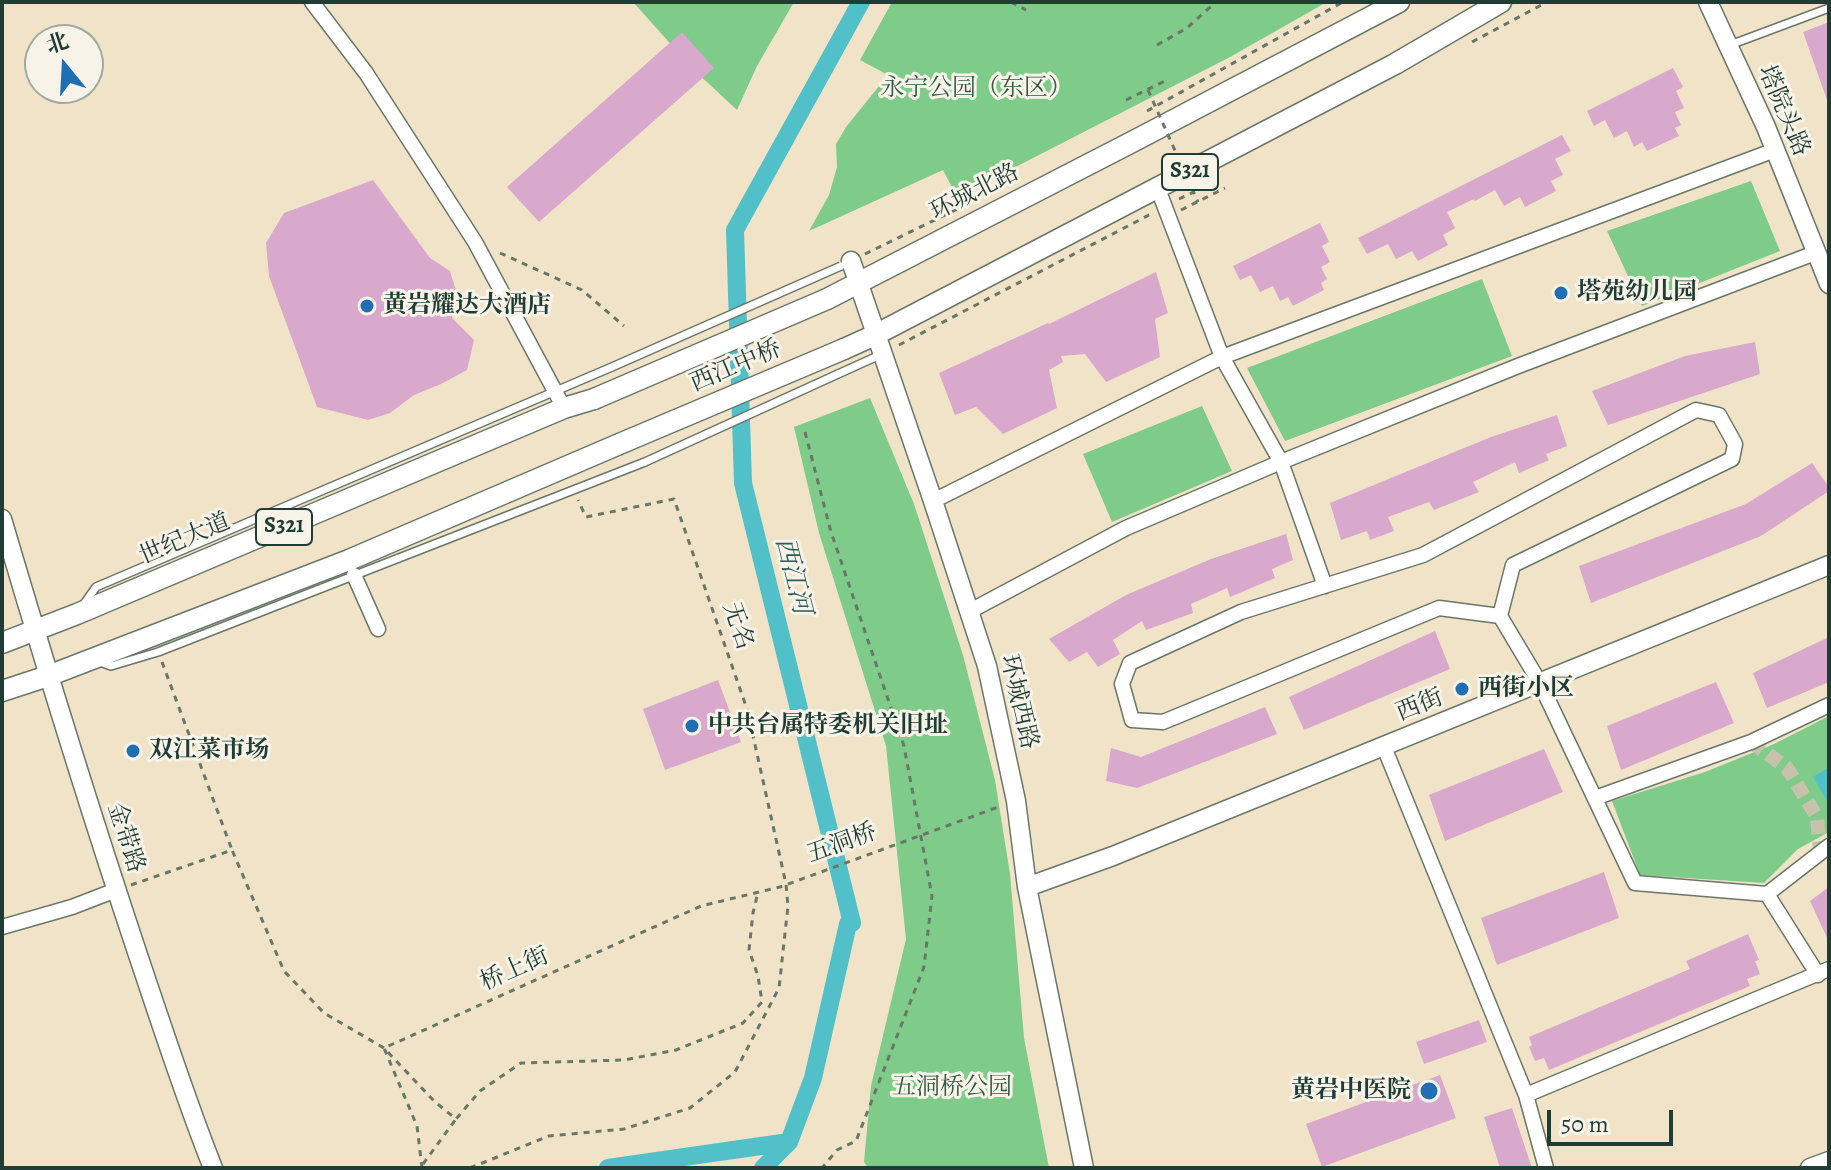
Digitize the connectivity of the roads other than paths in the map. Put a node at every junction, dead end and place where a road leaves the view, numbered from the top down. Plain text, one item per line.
1 (312, 2) edge
2 (1399, 2) edge
3 (1501, 2) edge
4 (1708, 2) edge
5 (1829, 8) edge
6 (1729, 46) junction
7 (1775, 150) junction
8 (1158, 189) junction
9 (1815, 253) junction
10 (846, 263) joint
11 (857, 283) junction
12 (1829, 284) edge
13 (878, 345) junction
14 (1222, 357) junction
15 (560, 399) junction
16 (1281, 462) junction
17 (933, 501) junction
18 (2, 519) edge
19 (1829, 565) edge
20 (354, 575) junction
21 (1325, 586) junction
22 (970, 611) junction
23 (1500, 616) junction
24 (378, 629) dead end
25 (35, 632) junction
26 (2, 643) edge
27 (91, 659) junction
28 (48, 676) junction
29 (1540, 683) junction
30 (2, 691) edge
31 (1829, 705) edge
32 (1384, 747) junction
33 (1595, 798) junction
34 (1829, 846) edge
35 (1027, 887) junction
36 (116, 890) junction
37 (1767, 894) junction
38 (2, 927) edge
39 (1823, 972) edge
40 (1526, 1095) junction
41 (1829, 1161) edge
42 (213, 1168) edge
43 (1084, 1168) edge
44 (1546, 1168) edge
45 (1810, 1168) edge

1 - 15 street
2 - 11 main road, 环城北路 / S321
3 - 8 main road, S321
4 - 6 main road, 塔院头路
5 - 6 lane
6 - 7 main road, 塔院头路
7 - 9 main road, 塔院头路
7 - 14 street
8 - 13 main road, S321
8 - 14 street
9 - 12 main road, 塔院头路
9 - 16 street
10 - 11 main road, 环城西路
10 - 15 lane, bridge
11 - 13 main road, 环城西路
11 - 15 main road, 环城北路 / S321, bridge
13 - 17 main road, 环城西路
13 - 20 lane, bridge
13 - 27 main road, 西江中桥 / S321, bridge
14 - 16 street
14 - 17 street
15 - 25 main road, 世纪大道 / S321
16 - 21 street
16 - 22 street
17 - 22 main road, 环城西路
18 - 25 main road, 金带路
19 - 29 main road, 西街
20 - 24 street
20 - 27 lane
21 - 23 street
21 - 23 street
22 - 35 main road, 环城西路
23 - 29 street
25 - 26 main road, 世纪大道 / S321
25 - 28 main road, 金带路
27 - 28 main road, S321
28 - 30 main road, S321
28 - 36 main road, 金带路
29 - 32 main road, 西街
29 - 33 street
31 - 33 street
32 - 35 main road, 西街
32 - 40 street
33 - 37 street
34 - 37 street
35 - 43 main road, 环城西路
36 - 38 street
36 - 42 main road, 金带路
37 - 39 street
39 - 40 street
40 - 44 street
41 - 45 main road

